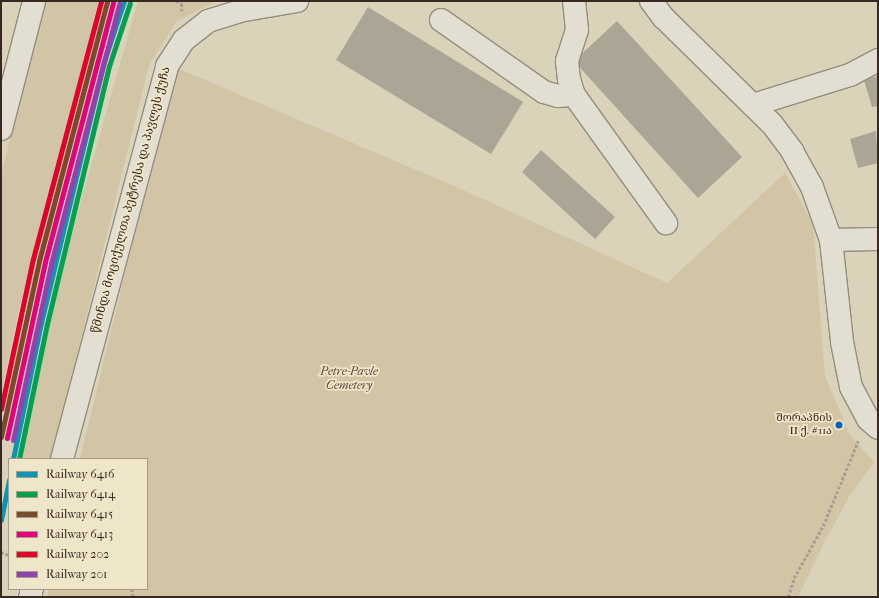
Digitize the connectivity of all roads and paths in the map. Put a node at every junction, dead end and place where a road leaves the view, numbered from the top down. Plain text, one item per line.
1 (34, 1) edge
2 (297, 1) edge
3 (574, 1) edge
4 (651, 1) edge
5 (442, 20) dead end
6 (878, 60) edge
7 (574, 95) junction
8 (753, 105) junction
9 (1, 129) edge
10 (666, 223) dead end
11 (878, 239) edge
12 (831, 240) junction
13 (873, 423) edge
14 (62, 458) edge
15 (788, 597) edge

1 - 9 street
2 - 14 street, წმინდა მოციქულთა პეტრესა და პავლეს ქუჩა
3 - 7 street
4 - 8 street
5 - 7 street
6 - 8 street
7 - 10 street
8 - 12 street
11 - 12 street
12 - 13 street
13 - 15 path

